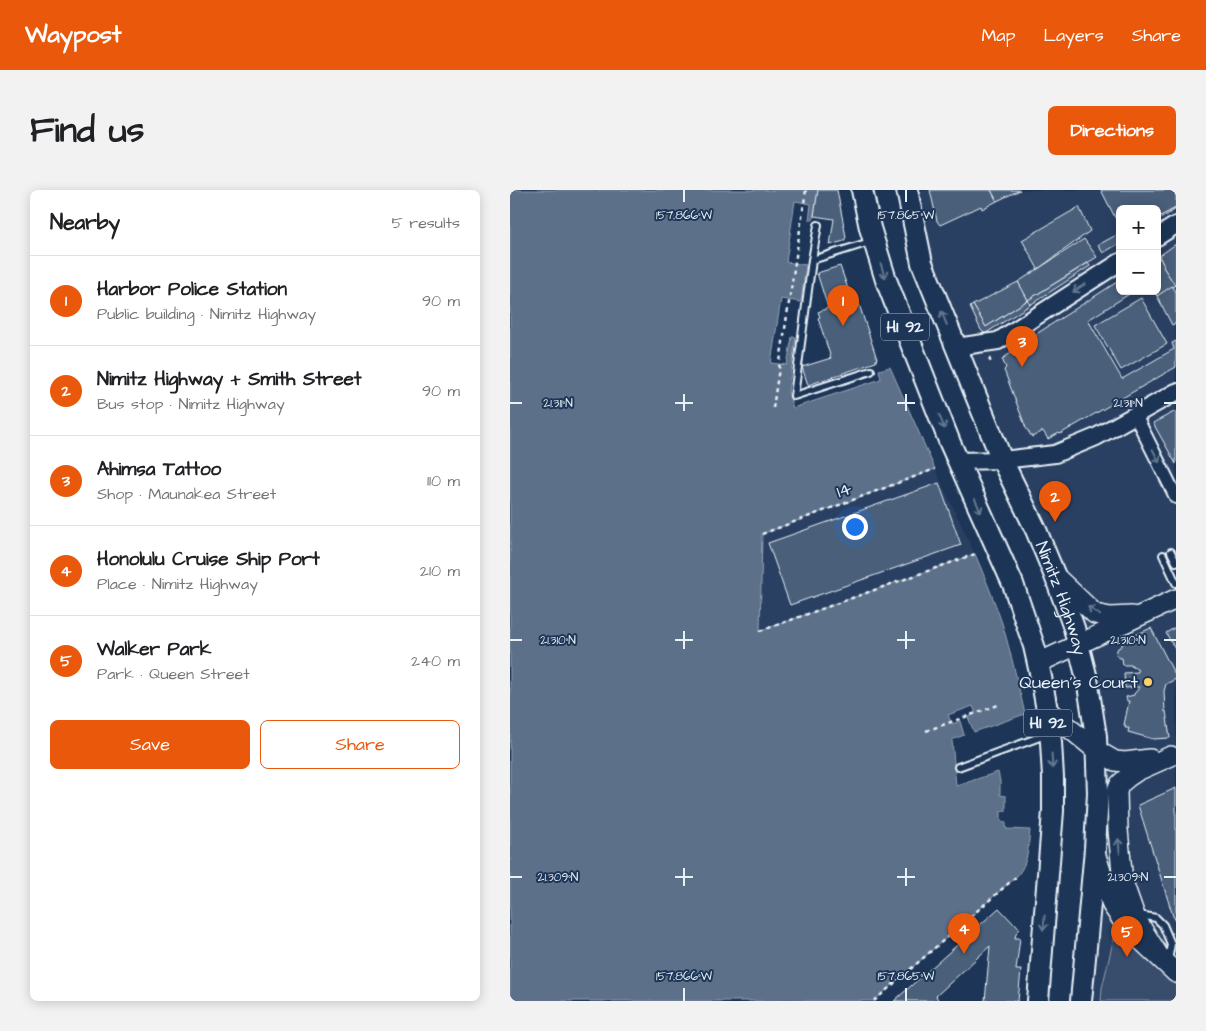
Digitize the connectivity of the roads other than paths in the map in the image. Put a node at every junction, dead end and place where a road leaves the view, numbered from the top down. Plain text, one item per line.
1 (862, 190) edge
2 (907, 190) edge
3 (818, 225) dead end
4 (1176, 225) edge
5 (1161, 234) edge
6 (874, 241) junction
7 (812, 260) junction
8 (1116, 265) edge
9 (956, 347) junction
10 (871, 371) dead end
11 (1176, 392) edge
12 (1135, 415) junction
13 (1002, 460) junction
14 (959, 461) junction
15 (1176, 497) edge
16 (1171, 552) dead end
17 (1163, 555) dead end
18 (1176, 562) edge
19 (1055, 576) junction
20 (1176, 583) edge
21 (1176, 599) edge
22 (1141, 616) junction
23 (1079, 644) junction
24 (1038, 663) junction
25 (1047, 710) junction
26 (1050, 734) junction
27 (1096, 750) junction
28 (1174, 755) edge
29 (958, 767) dead end
30 (1095, 850) junction
31 (1167, 964) edge
32 (1038, 1001) edge
33 (1081, 1001) edge

1 - 6 main road, HI 92
9 -> 2 main road, Nimitz Highway / HI 92
3 - 7 lane
4 - 5 street
6 - 7 lane
6 -> 14 main road, HI 92
7 - 10 lane
8 -> 9 street
9 - 13 main road, Nimitz Highway / HI 92
11 - 12 street
12 - 13 street
12 -> 15 street
13 - 14 street
13 - 19 main road, Nimitz Highway / HI 92
14 -> 24 main road, HI 92
16 - 18 lane
17 - 20 lane
22 -> 19 main road
19 - 23 main road, Nimitz Highway / HI 92
21 - 22 main road
22 - 23 main road
23 - 24 main road
23 - 27 main road, Nimitz Highway / HI 92
24 - 25 main road, HI 92
25 - 26 main road, HI 92
25 - 27 main road
26 - 29 lane
26 -> 32 main road, HI 92
27 - 28 main road
27 - 30 main road, Nimitz Highway / HI 92
31 -> 28 main road
30 - 31 main road
30 - 33 main road, Nimitz Highway / HI 92

